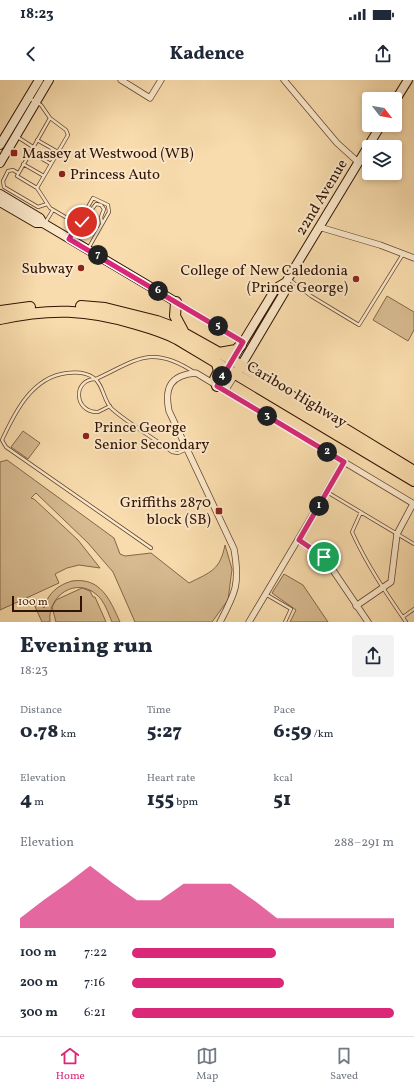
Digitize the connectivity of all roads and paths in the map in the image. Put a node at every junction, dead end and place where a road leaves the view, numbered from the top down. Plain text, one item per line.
1 (39, 80) edge
2 (49, 80) edge
3 (121, 80) edge
4 (161, 80) edge
5 (284, 80) edge
6 (408, 80) edge
7 (401, 92) edge
8 (32, 100) junction
9 (50, 118) junction
10 (377, 132) edge
11 (16, 136) junction
12 (37, 140) junction
13 (0, 145) edge
14 (33, 146) junction
15 (30, 152) junction
16 (58, 152) junction
17 (358, 162) junction
18 (0, 163) edge
19 (23, 164) junction
20 (51, 164) junction
21 (18, 173) junction
22 (44, 176) junction
23 (37, 188) junction
24 (0, 194) edge
25 (0, 202) edge
26 (47, 204) junction
27 (52, 210) junction
28 (67, 218) dead end
29 (103, 223) junction
30 (44, 224) junction
31 (78, 224) junction
32 (319, 227) junction
33 (69, 239) junction
34 (87, 249) junction
35 (404, 254) junction
36 (414, 258) edge
37 (287, 281) junction
38 (175, 306) junction
39 (0, 311) edge
40 (0, 319) edge
41 (157, 321) junction
42 (185, 334) junction
43 (242, 343) junction
44 (219, 353) junction
45 (236, 363) junction
46 (222, 367) junction
47 (196, 373) junction
48 (235, 375) junction
49 (96, 379) junction
50 (221, 388) junction
51 (110, 406) junction
52 (187, 449) junction
53 (344, 462) junction
54 (414, 471) edge
55 (414, 481) edge
56 (326, 492) junction
57 (414, 504) edge
58 (361, 512) junction
59 (397, 534) junction
60 (299, 540) junction
61 (414, 544) edge
62 (151, 548) dead end
63 (382, 588) junction
64 (266, 594) junction
65 (356, 606) junction
66 (414, 609) edge
67 (403, 617) junction
68 (220, 622) edge
69 (250, 622) edge
70 (285, 622) edge
71 (368, 622) edge
72 (406, 622) edge

1 - 8 street
2 - 8 street
3 - 4 street
5 - 17 street
6 - 7 street
8 - 9 lane
8 - 11 street
8 - 13 street
9 - 12 lane
9 - 16 lane
10 - 17 street, 22nd Avenue
11 - 14 lane
11 - 18 street
12 - 14 lane
12 - 16 lane
14 - 15 lane
15 - 19 lane
15 - 20 lane
16 - 20 lane
17 - 32 street, 22nd Avenue
19 - 21 lane
19 - 22 lane
20 - 22 lane
21 - 23 lane
21 - 26 lane
22 - 23 lane
23 - 26 lane
24 - 30 street
25 - 30 street
26 - 27 lane
27 - 28 lane
27 - 30 lane
29 - 31 lane
29 - 31 lane
29 - 34 lane
30 - 33 street
31 - 33 lane
32 - 35 street
32 - 37 street, 22nd Avenue
33 - 34 street
34 - 38 street
35 - 36 street
35 - 37 lane
37 - 43 street, 22nd Avenue
37 - 45 street, 22nd Avenue
38 - 41 highway
38 - 42 highway
38 - 43 street
39 - 41 highway, Cariboo Highway
40 - 46 highway, Cariboo Highway
41 - 42 highway, Cariboo Highway
42 - 44 highway, Cariboo Highway
43 - 44 highway
43 - 45 street, 22nd Avenue
44 - 45 highway, Cariboo Highway
45 - 46 street, 22nd Avenue
45 - 48 street, 22nd Avenue
45 - 54 highway, Cariboo Highway
46 - 48 highway, Cariboo Highway
46 - 50 highway
47 - 49 lane
47 - 50 street
47 - 52 street
48 - 50 street, 22nd Avenue
48 - 55 highway, Cariboo Highway
49 - 51 lane
49 - 51 lane
49 - 62 lane
50 - 53 street
51 - 52 lane
52 - 68 street
53 - 56 street
53 - 57 street
56 - 58 lane
56 - 60 street
57 - 59 street
58 - 59 lane
58 - 63 lane
59 - 61 lane
59 - 63 street
60 - 64 street
60 - 65 street
63 - 65 street
63 - 67 lane
64 - 69 street
64 - 70 lane
65 - 71 street
66 - 67 lane
67 - 72 lane

